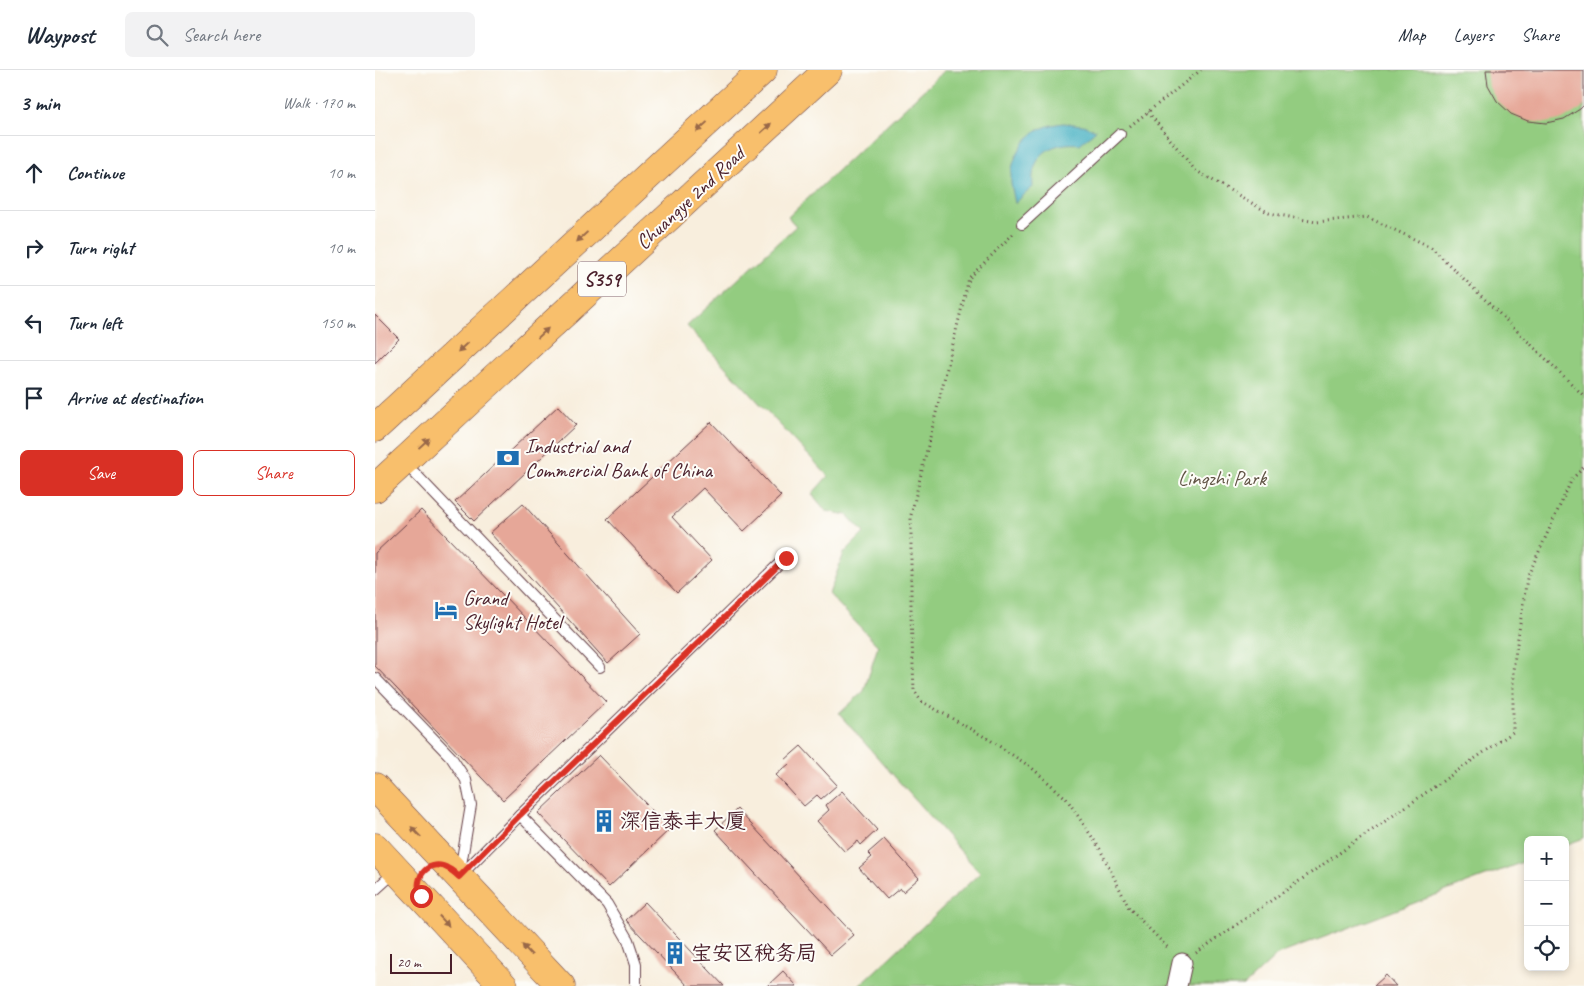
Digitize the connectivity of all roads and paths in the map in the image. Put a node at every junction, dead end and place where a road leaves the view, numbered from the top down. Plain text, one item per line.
1 (763, 70) edge
2 (828, 70) edge
3 (1201, 70) edge
4 (1149, 112) junction
5 (1120, 134) joint
6 (1022, 224) joint
7 (1584, 396) edge
8 (375, 428) edge
9 (403, 462) junction
10 (1584, 467) edge
11 (375, 488) edge
12 (786, 558) dead end
13 (600, 667) dead end
14 (375, 678) edge
15 (375, 787) edge
16 (520, 815) junction
17 (375, 847) edge
18 (397, 870) junction
19 (456, 874) junction
20 (375, 890) edge
21 (421, 896) junction
22 (1182, 963) junction
23 (504, 986) edge
24 (561, 986) edge
25 (636, 986) edge
26 (1177, 986) edge

1 -> 8 main road, Chuangye 2nd Road / S359
9 -> 2 main road, Chuangye 2nd Road / S359
3 - 4 path
4 - 5 path
4 - 7 path
5 - 6 lane
6 - 22 path
9 - 11 main road, Chuangye 2nd Road / S359
9 - 13 lane
10 - 22 path
12 - 16 lane
14 - 19 lane
19 -> 15 main road
16 - 19 lane
16 - 25 lane
17 - 18 main road
18 - 20 lane
18 - 21 main road
19 - 21 main road
24 -> 19 main road
21 -> 23 main road
22 - 26 street

